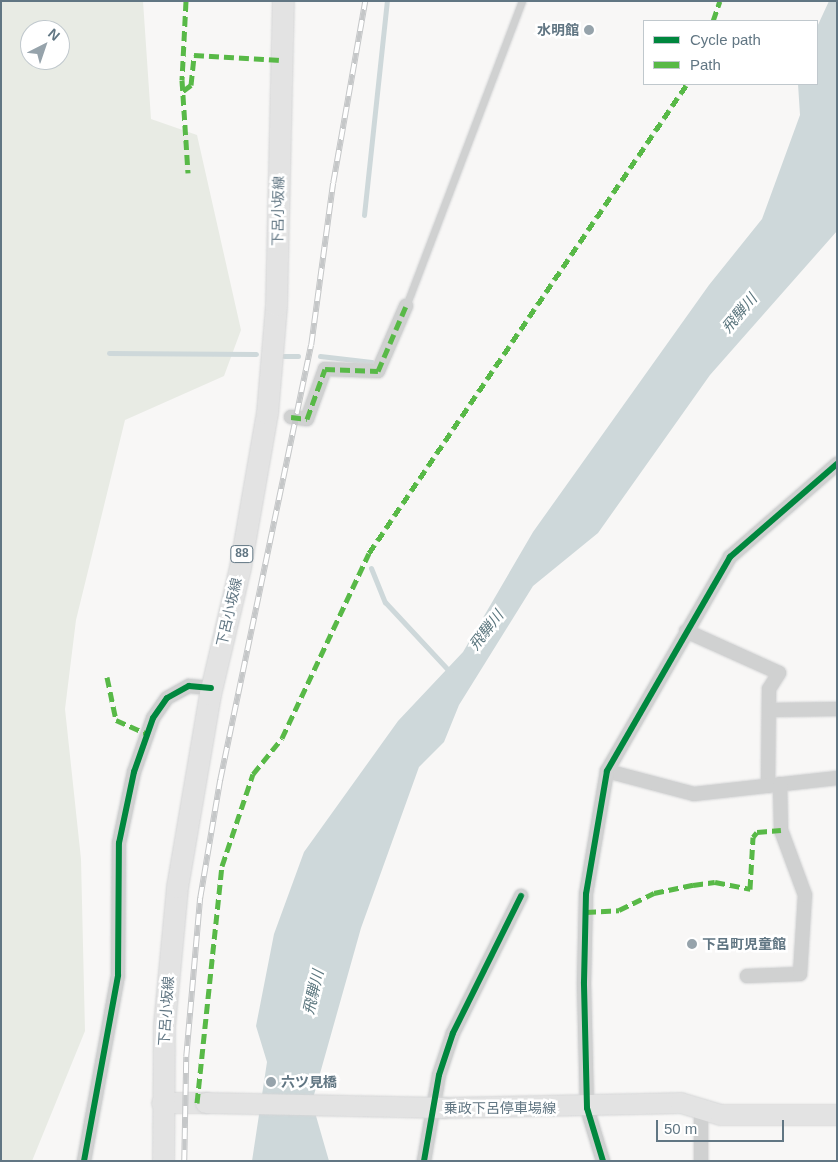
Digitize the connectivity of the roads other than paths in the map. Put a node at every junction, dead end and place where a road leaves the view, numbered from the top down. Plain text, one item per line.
1 (284, 1) edge
2 (522, 1) edge
3 (406, 306) joint
4 (291, 417) dead end
5 (837, 464) edge
6 (686, 631) junction
7 (211, 688) junction
8 (837, 708) edge
9 (768, 710) junction
10 (607, 771) junction
11 (837, 778) edge
12 (774, 785) junction
13 (521, 896) dead end
14 (747, 976) dead end
15 (162, 1103) junction
16 (587, 1108) junction
17 (701, 1109) junction
18 (837, 1115) edge
19 (84, 1161) edge
20 (163, 1161) edge
21 (424, 1161) edge
22 (603, 1161) edge
23 (701, 1161) edge

1 - 7 main road, 下呂小坂線 / 88
2 - 3 lane
3 - 4 street
5 - 6 street
6 - 9 street
6 - 10 street
7 - 15 main road, 下呂小坂線 / 88
7 - 19 street
8 - 9 street
9 - 12 street
10 - 12 street
10 - 16 street
11 - 12 street
12 - 14 street
13 - 21 street
15 - 16 main road, 乗政下呂停車場線, bridge
15 - 20 main road, 下呂小坂線 / 88
16 - 17 main road, 乗政下呂停車場線
16 - 22 street
17 - 18 main road, 乗政下呂停車場線
17 - 23 street

